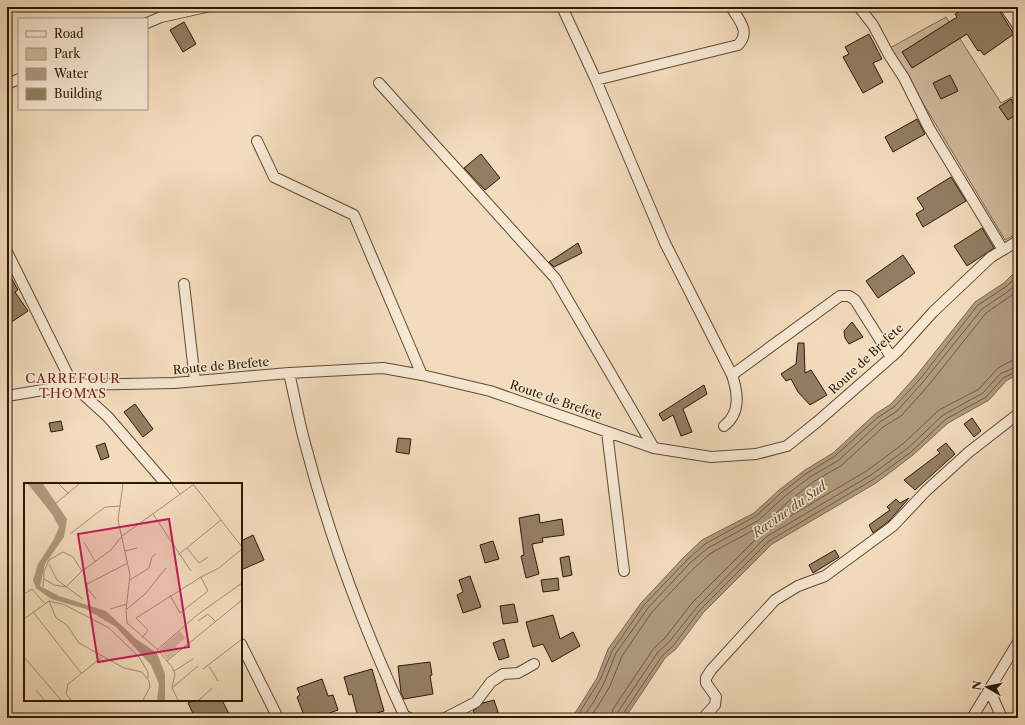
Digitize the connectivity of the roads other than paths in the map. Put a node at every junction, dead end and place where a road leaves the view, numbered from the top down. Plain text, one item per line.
1 (206, 7) edge
2 (562, 7) edge
3 (731, 7) edge
4 (859, 7) edge
5 (1005, 7) edge
6 (148, 23) edge
7 (1018, 26) edge
8 (18, 79) edge
9 (596, 80) junction
10 (379, 83) dead end
11 (7, 84) edge
12 (257, 141) dead end
13 (1018, 241) edge
14 (1003, 250) junction
15 (7, 252) edge
16 (184, 284) dead end
17 (891, 357) junction
18 (289, 373) junction
19 (422, 375) junction
20 (732, 375) junction
21 (195, 381) junction
22 (73, 385) junction
23 (7, 396) edge
24 (1018, 414) edge
25 (724, 426) dead end
26 (607, 432) junction
27 (654, 448) junction
28 (165, 483) edge
29 (624, 571) dead end
30 (1018, 642) edge
31 (242, 646) edge
32 (534, 664) dead end
33 (990, 689) junction
34 (278, 718) edge
35 (409, 718) edge
36 (445, 718) edge
37 (703, 718) edge
38 (972, 718) edge
39 (1002, 718) edge

1 - 6 street
2 - 9 street
3 - 9 street
4 - 14 street
5 - 7 street
8 - 11 street
9 - 20 street
10 - 27 street
12 - 19 street
13 - 14 street, Route de Brefete
14 - 17 street, Route de Brefete
15 - 22 street
16 - 21 street
17 - 20 street
17 - 27 street, Route de Brefete
18 - 19 street, Route de Brefete
18 - 21 street, Route de Brefete
18 - 35 street
19 - 26 street, Route de Brefete
20 - 25 street
21 - 22 street, Route de Brefete
22 - 23 street, Route de Brefete
22 - 28 street
24 - 37 street
26 - 27 street, Route de Brefete
26 - 29 street
30 - 33 street
31 - 34 street
32 - 36 street
33 - 38 street
33 - 39 street

